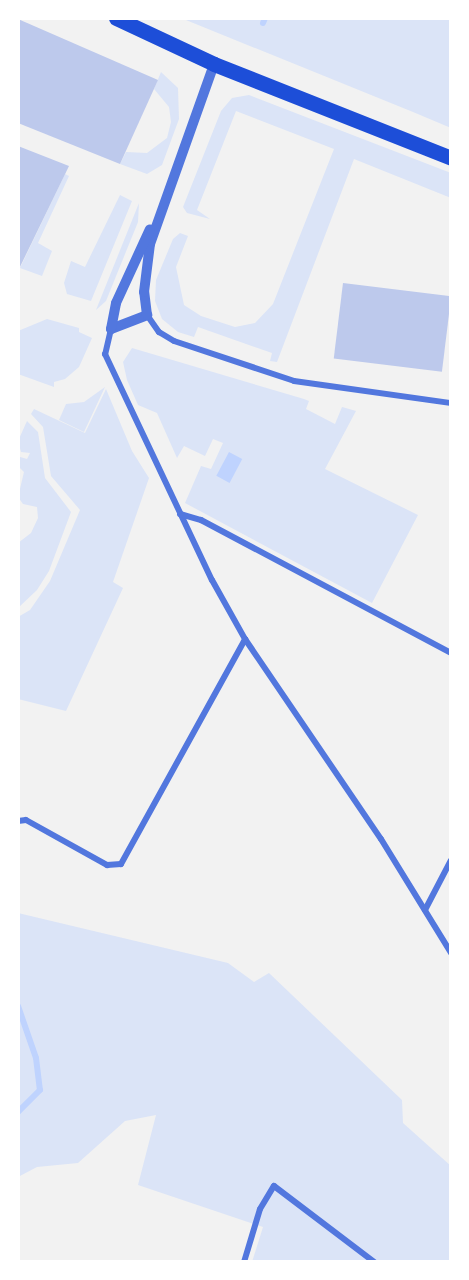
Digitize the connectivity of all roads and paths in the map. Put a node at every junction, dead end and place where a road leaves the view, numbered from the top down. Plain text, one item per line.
1 (116, 18) edge
2 (214, 64) junction
3 (451, 158) edge
4 (159, 213) junction
5 (147, 315) junction
6 (111, 328) junction
7 (451, 403) edge
8 (180, 513) junction
9 (244, 639) junction
10 (451, 653) edge
11 (18, 821) edge
12 (451, 860) edge
13 (425, 910) junction
14 (451, 953) edge
15 (244, 1262) edge
16 (374, 1262) edge

1 - 2 main road
2 - 3 main road
2 - 4 street
4 - 5 street
4 - 6 street
5 - 6 street
5 - 7 street
6 - 8 street
8 - 9 street
8 - 10 street
9 - 11 street
9 - 13 street
12 - 13 street
13 - 14 street
15 - 16 street

